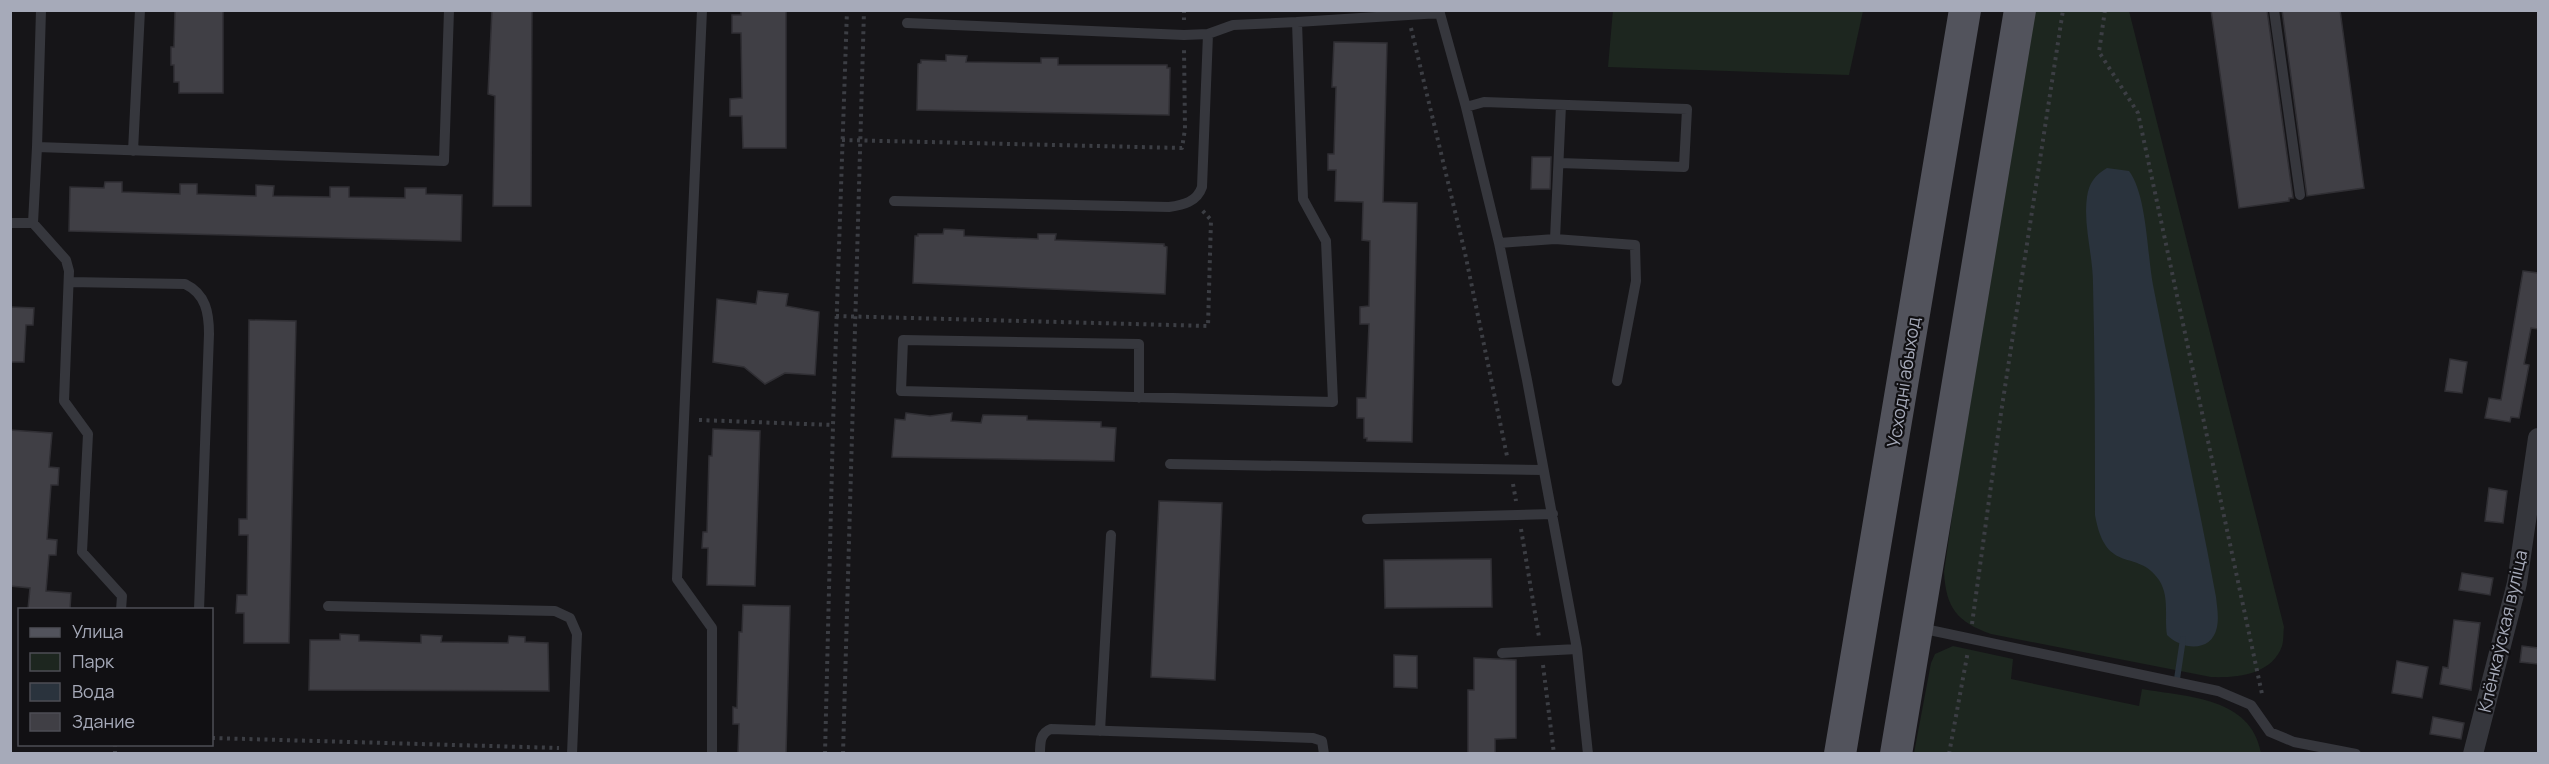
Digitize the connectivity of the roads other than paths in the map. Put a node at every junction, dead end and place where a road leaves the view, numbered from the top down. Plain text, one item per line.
1 (41, 10) edge
2 (140, 10) edge
3 (449, 10) edge
4 (702, 10) edge
5 (1965, 10) edge
6 (2020, 10) edge
7 (2274, 10) edge
8 (1440, 12) edge
9 (1297, 22) junction
10 (907, 23) dead end
11 (1208, 34) junction
12 (1561, 105) junction
13 (1466, 107) junction
14 (37, 147) junction
15 (133, 151) junction
16 (1559, 163) junction
17 (2300, 195) dead end
18 (894, 201) dead end
19 (10, 223) edge
20 (33, 224) junction
21 (1555, 240) junction
22 (1499, 243) junction
23 (69, 282) junction
24 (1617, 381) dead end
25 (1139, 398) junction
26 (2538, 438) edge
27 (1170, 464) dead end
28 (1543, 470) junction
29 (1553, 514) junction
30 (1367, 519) dead end
31 (1111, 535) dead end
32 (328, 606) dead end
33 (121, 608) edge
34 (199, 608) edge
35 (1916, 627) junction
36 (1577, 649) junction
37 (1502, 653) dead end
38 (1100, 731) junction
39 (572, 751) edge
40 (712, 753) edge
41 (1040, 753) edge
42 (1324, 753) edge
43 (1588, 753) edge
44 (1840, 753) edge
45 (1896, 753) edge
46 (2356, 753) edge
47 (2472, 753) edge

1 - 14 lane
2 - 15 lane
3 - 15 lane
4 - 40 lane
5 - 44 main road, Усходні абыход
6 - 35 main road
7 - 17 lane
8 - 9 lane
8 - 13 lane
9 - 11 lane
9 - 25 lane
10 - 11 lane
11 - 18 lane
12 - 13 lane
12 - 16 lane
12 - 16 lane
13 - 22 lane
14 - 15 lane
14 - 20 lane
16 - 21 lane
19 - 20 lane
20 - 23 lane
21 - 22 lane
21 - 24 lane
22 - 28 lane
23 - 33 lane
23 - 34 lane
25 - 25 lane
26 - 47 street, Клёнкаўская вуліца
27 - 28 lane
28 - 29 lane
29 - 30 lane
29 - 36 lane
31 - 38 lane
32 - 39 lane
35 - 45 main road
35 - 46 lane
36 - 37 lane
36 - 43 lane
38 - 41 lane
38 - 42 lane

